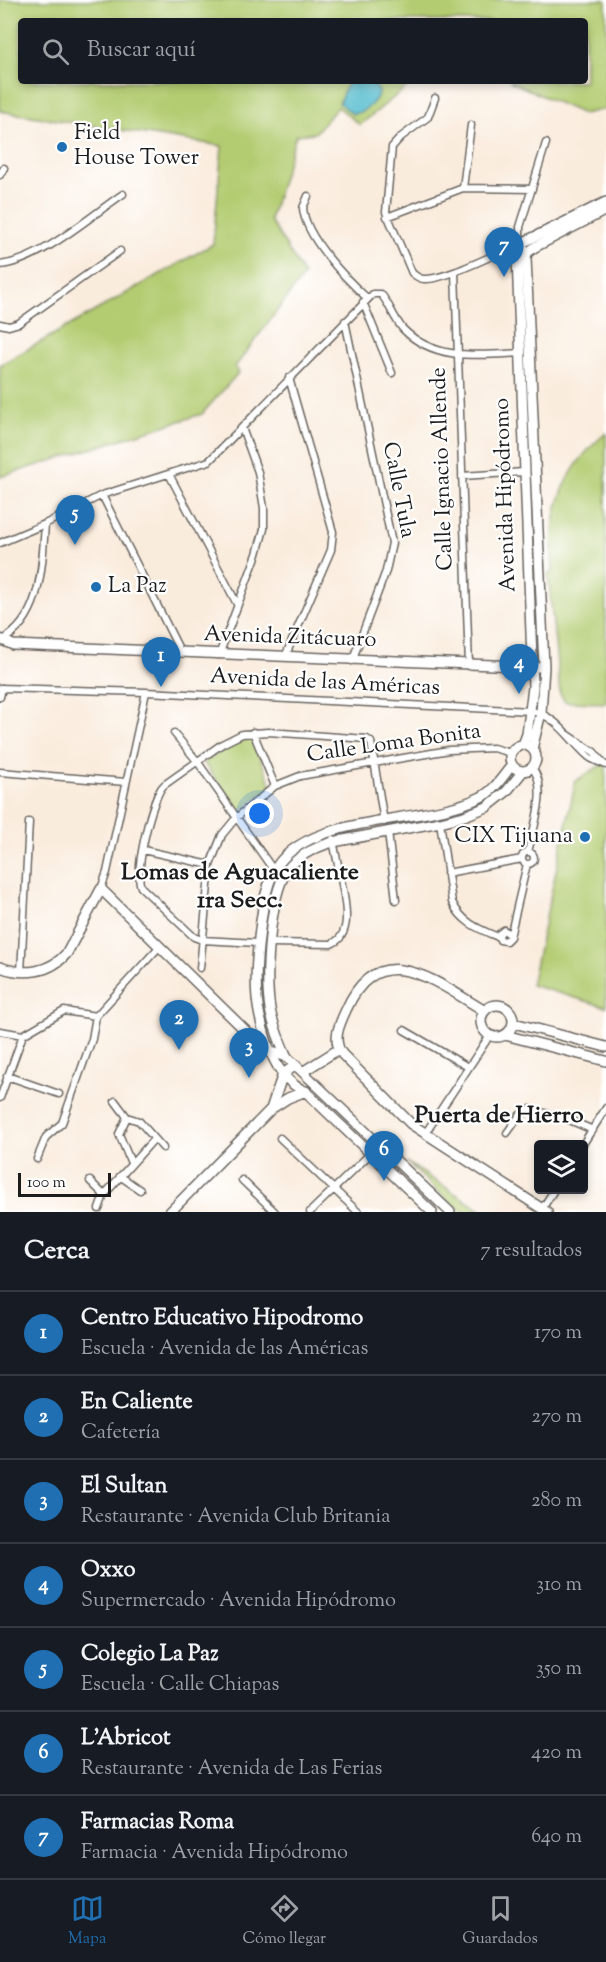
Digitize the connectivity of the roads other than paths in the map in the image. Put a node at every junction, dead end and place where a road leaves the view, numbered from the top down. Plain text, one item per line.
1 (435, 98) dead end
2 (471, 125) dead end
3 (546, 143) dead end
4 (4, 168) dead end
5 (0, 175) edge
6 (463, 188) junction
7 (532, 189) junction
8 (123, 194) dead end
9 (309, 196) dead end
10 (606, 202) edge
11 (606, 210) edge
12 (387, 217) junction
13 (522, 243) junction
14 (120, 251) dead end
15 (527, 253) junction
16 (0, 266) edge
17 (455, 272) junction
18 (365, 300) junction
19 (345, 321) junction
20 (0, 324) edge
21 (525, 352) junction
22 (456, 354) junction
23 (392, 373) dead end
24 (289, 378) junction
25 (242, 428) junction
26 (524, 472) junction
27 (169, 474) junction
28 (462, 476) junction
29 (102, 495) junction
30 (45, 524) junction
31 (0, 543) edge
32 (237, 604) junction
33 (1, 640) edge
34 (181, 653) junction
35 (219, 655) junction
36 (285, 657) junction
37 (352, 661) junction
38 (469, 666) junction
39 (533, 667) junction
40 (544, 667) junction
41 (1, 688) edge
42 (146, 692) junction
43 (0, 697) edge
44 (536, 712) junction
45 (253, 732) junction
46 (174, 733) dead end
47 (527, 747) junction
48 (511, 753) junction
49 (197, 761) junction
50 (374, 761) junction
51 (605, 764) edge
52 (512, 765) junction
53 (528, 769) junction
54 (0, 772) edge
55 (126, 782) junction
56 (275, 786) junction
57 (236, 818) junction
58 (29, 822) dead end
59 (384, 822) junction
60 (440, 822) junction
61 (332, 830) junction
62 (388, 832) junction
63 (333, 842) junction
64 (143, 850) junction
65 (528, 852) junction
66 (524, 861) junction
67 (210, 865) junction
68 (274, 871) junction
69 (447, 873) junction
70 (101, 889) junction
71 (396, 900) dead end
72 (202, 940) junction
73 (258, 943) junction
74 (271, 943) junction
75 (159, 947) junction
76 (0, 967) edge
77 (200, 968) dead end
78 (21, 972) junction
79 (485, 1011) junction
80 (96, 1016) junction
81 (514, 1023) junction
82 (404, 1030) dead end
83 (0, 1032) edge
84 (23, 1035) junction
85 (490, 1035) junction
86 (505, 1035) junction
87 (606, 1047) edge
88 (339, 1049) junction
89 (269, 1051) junction
90 (288, 1057) junction
91 (606, 1060) edge
92 (296, 1065) junction
93 (468, 1067) junction
94 (304, 1071) junction
95 (283, 1074) junction
96 (7, 1076) junction
97 (313, 1082) junction
98 (305, 1091) junction
99 (59, 1094) dead end
100 (0, 1098) edge
101 (115, 1101) dead end
102 (271, 1108) junction
103 (606, 1108) edge
104 (127, 1117) junction
105 (593, 1130) junction
106 (507, 1133) dead end
107 (425, 1134) junction
108 (279, 1138) dead end
109 (154, 1139) junction
110 (587, 1140) edge
111 (163, 1148) dead end
112 (370, 1153) junction
113 (37, 1159) dead end
114 (130, 1163) junction
115 (120, 1176) junction
116 (242, 1180) dead end
117 (90, 1181) dead end
118 (333, 1189) junction
119 (140, 1190) dead end
120 (552, 1194) edge
121 (104, 1195) junction
122 (99, 1209) dead end
123 (449, 1210) edge
124 (545, 1210) edge
125 (170, 1212) edge
126 (275, 1212) edge
127 (310, 1212) edge
128 (358, 1212) edge
129 (432, 1212) edge

1 - 12 street
2 - 6 street
3 - 7 street
4 - 5 street
6 - 7 street
6 - 12 street
7 - 13 street
8 - 16 street
9 - 18 street
10 - 13 main road
11 - 15 main road
12 - 17 street
13 - 15 street
13 - 17 street
13 - 21 main road, Avenida Hipódromo
14 - 20 street
15 - 21 main road, Avenida Hipódromo
17 - 22 street, Calle Ignacio Allende
18 - 19 street
18 - 22 street
18 - 23 street
19 - 24 street
19 - 37 street, Calle Tula
21 - 22 street
21 - 26 main road, Avenida Hipódromo
21 - 40 main road, Avenida Hipódromo
22 - 28 street, Calle Ignacio Allende
24 - 25 street
24 - 36 street
25 - 27 street
25 - 32 street
26 - 28 street
26 - 39 main road, Avenida Hipódromo
27 - 29 street
27 - 32 street
28 - 38 street, Calle Ignacio Allende
29 - 30 street
29 - 34 street
30 - 31 street
30 - 33 street
32 - 35 street
33 - 34 main road, Avenida Zitácuaro
34 - 35 main road, Avenida Zitácuaro
35 - 36 main road, Avenida Zitácuaro
36 - 37 main road, Avenida Zitácuaro
37 - 38 main road, Avenida Zitácuaro
38 - 39 main road, Avenida Zitácuaro
39 - 40 main road, Avenida Zitácuaro
39 - 44 main road, Avenida Hipódromo
40 - 44 main road, Avenida Hipódromo
41 - 42 street, Avenida de las Américas
41 - 43 street
42 - 44 street, Avenida de las Américas
42 - 55 street
44 - 47 main road, Avenida Hipódromo
44 - 51 street
45 - 49 street
45 - 50 street
45 - 56 street
46 - 49 street
47 - 48 main road
47 - 53 main road
48 - 50 street, Calle Loma Bonita
48 - 52 main road
49 - 57 street
49 - 64 street
50 - 56 street, Calle Loma Bonita
50 - 59 street
52 - 53 main road
52 - 59 main road
53 - 60 main road
53 - 65 street
54 - 55 street
55 - 70 street
56 - 57 street, Calle Loma Bonita
57 - 67 street, Calle Loma Bonita
57 - 68 street
58 - 78 street
59 - 61 main road
60 - 62 main road
60 - 69 street
61 - 63 street
61 - 68 main road
62 - 63 main road
62 - 71 street
63 - 74 main road
63 - 74 street
64 - 67 street
64 - 72 street
65 - 66 street
65 - 66 street
66 - 69 street
66 - 69 street
67 - 72 street, Calle Loma Bonita
68 - 73 main road
70 - 75 main road
70 - 78 main road
72 - 73 street
72 - 77 street, Calle Loma Bonita
73 - 89 main road
74 - 90 main road
75 - 80 street
75 - 89 main road
76 - 78 main road
79 - 81 main road
79 - 85 main road
79 - 88 main road
80 - 84 street
80 - 113 street
81 - 86 main road
81 - 87 main road
82 - 93 street
83 - 84 street
84 - 96 street
85 - 86 main road
85 - 93 street
86 - 91 main road
88 - 94 main road
88 - 107 main road
89 - 90 main road
89 - 95 main road
90 - 92 main road
92 - 94 main road
92 - 95 main road
93 - 107 street
94 - 97 main road
95 - 98 main road
95 - 102 main road
96 - 99 street
96 - 100 street
97 - 98 main road
97 - 123 main road
98 - 102 main road
98 - 112 main road
101 - 104 street
102 - 125 main road
103 - 105 street
104 - 109 street
104 - 114 street
105 - 106 street
105 - 110 street
107 - 124 main road
108 - 118 street
109 - 111 street
109 - 114 street
112 - 118 street
112 - 129 main road
114 - 115 street
115 - 119 street
115 - 121 street
116 - 126 street
117 - 121 street
118 - 127 street
118 - 128 street
120 - 124 street
121 - 122 street

